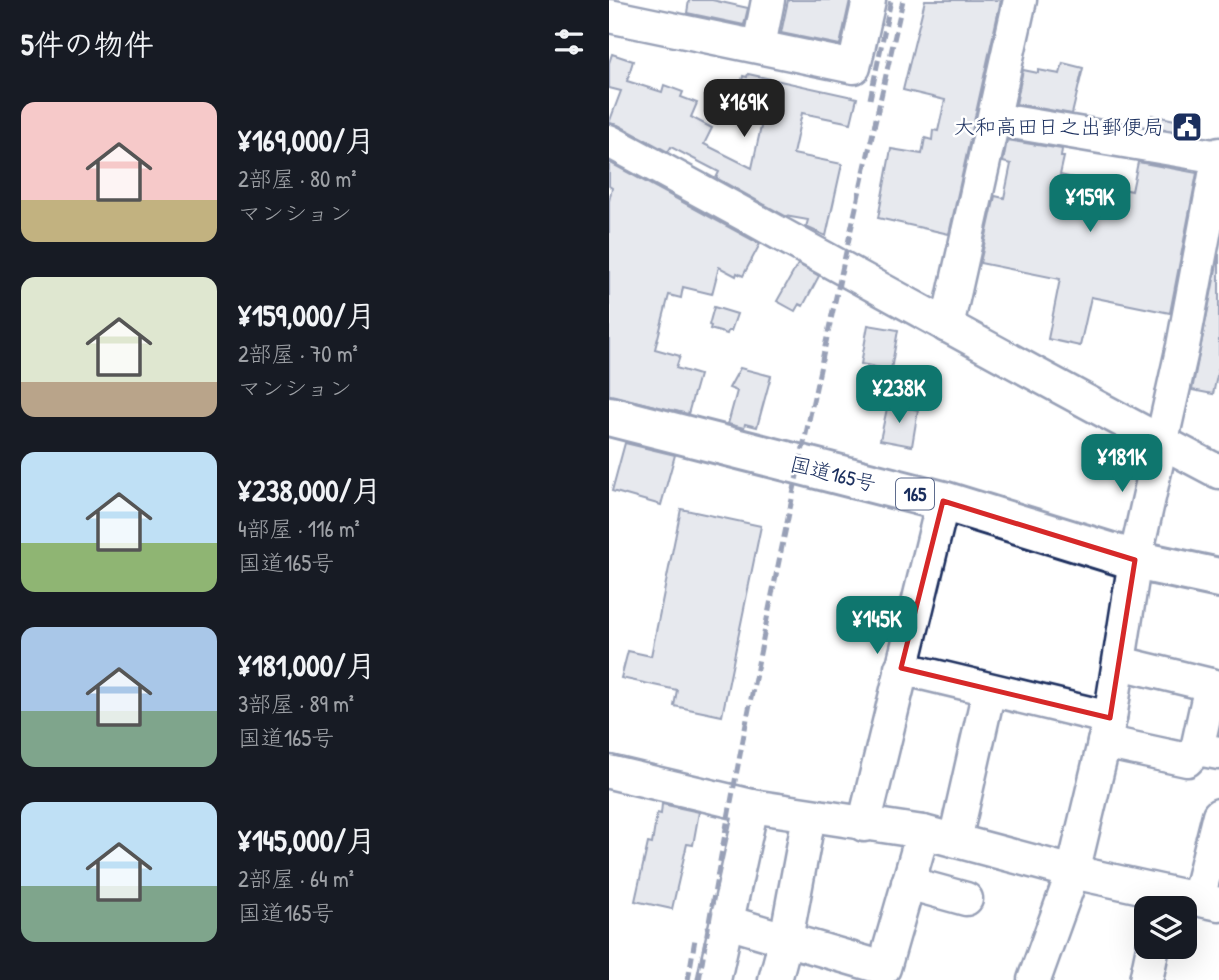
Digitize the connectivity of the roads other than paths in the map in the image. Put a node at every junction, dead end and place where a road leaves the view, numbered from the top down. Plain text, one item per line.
1 (768, 0) edge
2 (869, 0) edge
3 (1020, 0) edge
4 (666, 14) edge
5 (609, 16) edge
6 (759, 46) junction
7 (994, 119) junction
8 (609, 141) edge
9 (1219, 156) edge
10 (947, 326) junction
11 (609, 416) edge
12 (1161, 440) junction
13 (1219, 472) edge
14 (943, 501) junction
15 (1135, 559) junction
16 (1219, 578) edge
17 (1120, 663) junction
18 (901, 668) junction
19 (1215, 686) edge
20 (989, 690) junction
21 (1107, 730) junction
22 (1208, 750) edge
23 (609, 772) edge
24 (752, 806) junction
25 (1219, 815) edge
26 (809, 816) junction
27 (864, 825) junction
28 (923, 832) junction
29 (955, 840) junction
30 (1073, 872) junction
31 (908, 883) junction
32 (1151, 896) edge
33 (966, 899) dead end
34 (1209, 902) edge
35 (727, 922) junction
36 (786, 939) junction
37 (1150, 959) edge
38 (863, 971) edge
39 (714, 980) edge
40 (775, 980) edge
41 (1034, 980) edge
42 (1146, 980) edge

1 - 6 street
2 - 6 street
3 - 7 street
4 - 5 street
4 - 6 street
7 - 9 street
7 - 10 street
8 - 10 street
9 - 12 street
10 - 12 street
11 - 14 highway, 国道165号 / 165
12 - 13 street
12 - 15 street
14 - 15 highway, 国道165号 / 165
14 - 18 street
15 - 16 highway, 国道165号 / 165
15 - 17 street
17 - 19 street
17 - 21 street
18 - 20 street
18 - 27 street
19 - 22 street
20 - 21 street
20 - 29 street
21 - 22 street
21 - 30 street
23 - 24 street
24 - 26 street
24 - 35 street
25 - 34 street
26 - 27 street
26 - 36 street
27 - 28 street
28 - 29 street
28 - 31 street
29 - 30 street
30 - 32 street
30 - 41 street
31 - 33 street
31 - 38 street
35 - 36 street
35 - 39 street
36 - 38 street
36 - 40 street
37 - 42 street

